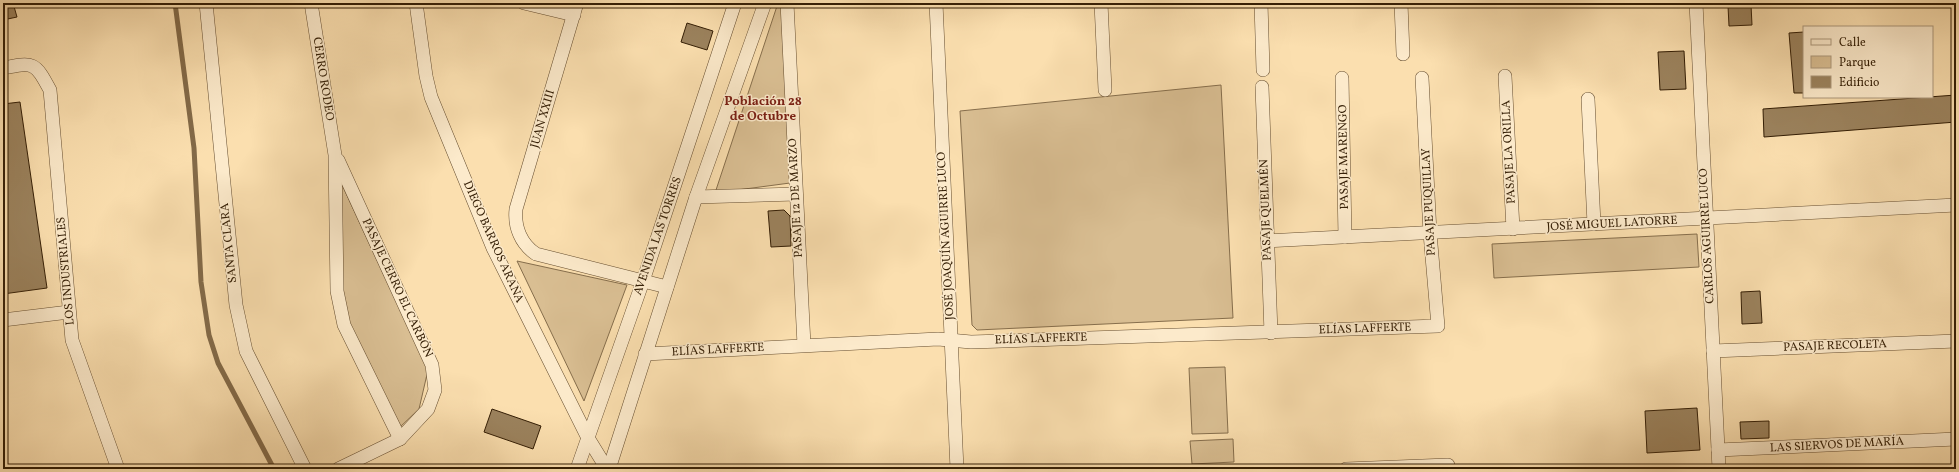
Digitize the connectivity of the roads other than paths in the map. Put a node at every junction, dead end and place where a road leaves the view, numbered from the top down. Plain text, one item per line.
1 (206, 3) edge
2 (311, 3) edge
3 (416, 3) edge
4 (524, 3) edge
5 (735, 3) edge
6 (765, 3) edge
7 (787, 3) edge
8 (936, 3) edge
9 (1100, 3) edge
10 (1262, 3) edge
11 (1401, 3) edge
12 (1696, 3) edge
13 (576, 9) edge
14 (1403, 54) dead end
15 (3, 68) edge
16 (1263, 70) dead end
17 (1505, 76) dead end
18 (1342, 78) dead end
19 (1422, 78) dead end
20 (1262, 87) dead end
21 (1105, 90) dead end
22 (1588, 99) dead end
23 (335, 155) junction
24 (796, 194) junction
25 (696, 197) junction
26 (1956, 205) edge
27 (1706, 219) junction
28 (1594, 224) junction
29 (1513, 229) junction
30 (1430, 233) junction
31 (1346, 237) junction
32 (1267, 241) junction
33 (643, 281) junction
34 (667, 287) junction
35 (69, 312) junction
36 (3, 320) edge
37 (1438, 326) joint
38 (1271, 333) junction
39 (950, 340) junction
40 (1956, 340) edge
41 (804, 345) junction
42 (1713, 351) junction
43 (645, 354) junction
44 (588, 438) junction
45 (400, 439) junction
46 (1956, 439) edge
47 (1718, 450) junction
48 (1448, 466) dead end
49 (118, 469) edge
50 (305, 469) edge
51 (338, 469) edge
52 (577, 469) edge
53 (608, 469) edge
54 (957, 469) edge
55 (1346, 469) edge
56 (1719, 469) edge

1 - 50 street, SANTA CLARA
2 - 23 street, CERRO RODEO
3 - 44 street, DIEGO BARROS ARANA
4 - 13 street
5 - 33 street, AVENIDA LAS TORRES
6 - 25 street, AVENIDA LAS TORRES
7 - 24 street, PASAJE 12 DE MARZO
8 - 39 street, JOSÉ JOAQUÍN AGUIRRE LUCO
9 - 21 street
10 - 16 street
11 - 14 street
12 - 27 street, CARLOS AGUIRRE LUCO
13 - 33 street, JUAN XXIII
15 - 35 street, LOS INDUSTRIALES
17 - 29 street, PASAJE LA ORILLA
18 - 31 street, PASAJE MARENGO
19 - 30 street, PASAJE PUQUILLAY
20 - 32 street, PASAJE QUELMÉN
22 - 28 street
23 - 45 street
23 - 45 street, PASAJE CERRO EL CARBÓN
24 - 25 street
24 - 41 street, PASAJE 12 DE MARZO
25 - 34 street, AVENIDA LAS TORRES
26 - 27 street, JOSÉ MIGUEL LATORRE
27 - 28 street, JOSÉ MIGUEL LATORRE
27 - 42 street, CARLOS AGUIRRE LUCO
28 - 29 street, JOSÉ MIGUEL LATORRE
29 - 30 street, JOSÉ MIGUEL LATORRE
30 - 31 street, JOSÉ MIGUEL LATORRE
30 - 37 street, PASAJE PUQUILLAY
31 - 32 street, JOSÉ MIGUEL LATORRE
32 - 38 street, PASAJE QUELMÉN
33 - 34 street
33 - 44 street, AVENIDA LAS TORRES
34 - 43 street, AVENIDA LAS TORRES
35 - 36 street
35 - 49 street, LOS INDUSTRIALES
37 - 38 street, ELÍAS LAFFERTE
38 - 39 street, ELÍAS LAFFERTE
39 - 41 street, ELÍAS LAFFERTE
39 - 54 street, JOSÉ JOAQUÍN AGUIRRE LUCO
40 - 42 street, PASAJE RECOLETA
41 - 43 street, ELÍAS LAFFERTE
42 - 47 street, CARLOS AGUIRRE LUCO
43 - 53 street, AVENIDA LAS TORRES
44 - 52 street, AVENIDA LAS TORRES
44 - 53 street, DIEGO BARROS ARANA
45 - 51 street
46 - 47 street, LAS SIERVOS DE MARÍA
47 - 56 street, CARLOS AGUIRRE LUCO
48 - 55 street

